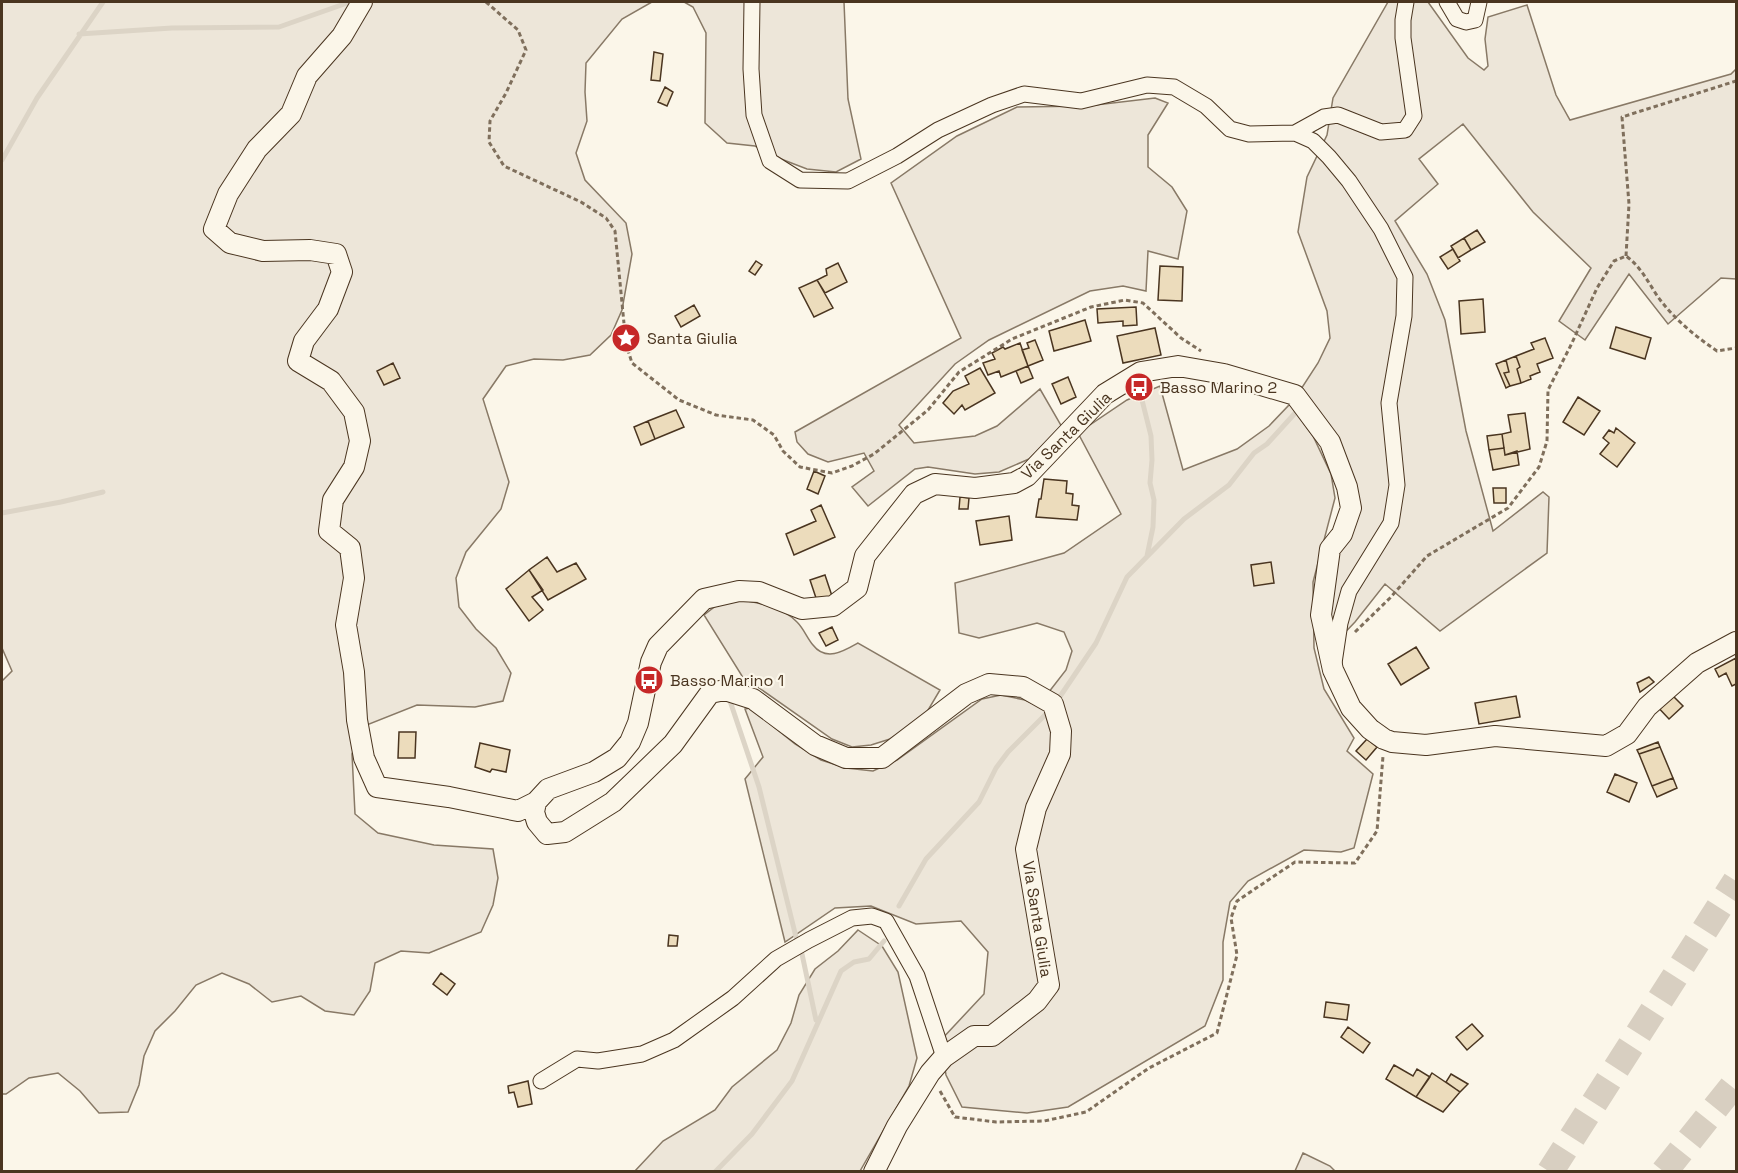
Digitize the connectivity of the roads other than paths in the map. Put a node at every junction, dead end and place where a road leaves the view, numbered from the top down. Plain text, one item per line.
1 (362, 2) edge
2 (752, 2) edge
3 (1406, 2) edge
4 (1447, 2) edge
5 (1479, 2) edge
6 (1295, 133) junction
7 (1737, 642) edge
8 (1333, 670) junction
9 (536, 802) junction
10 (944, 1057) junction
11 (541, 1081) dead end
12 (874, 1172) edge

1 - 9 street
2 - 6 street
3 - 6 street
4 - 5 street
6 - 8 street
7 - 8 street, Via Santa Giulia
8 - 9 street, Via Santa Giulia
9 - 10 street, Via Santa Giulia
10 - 11 street
10 - 12 street, Via Santa Giulia

